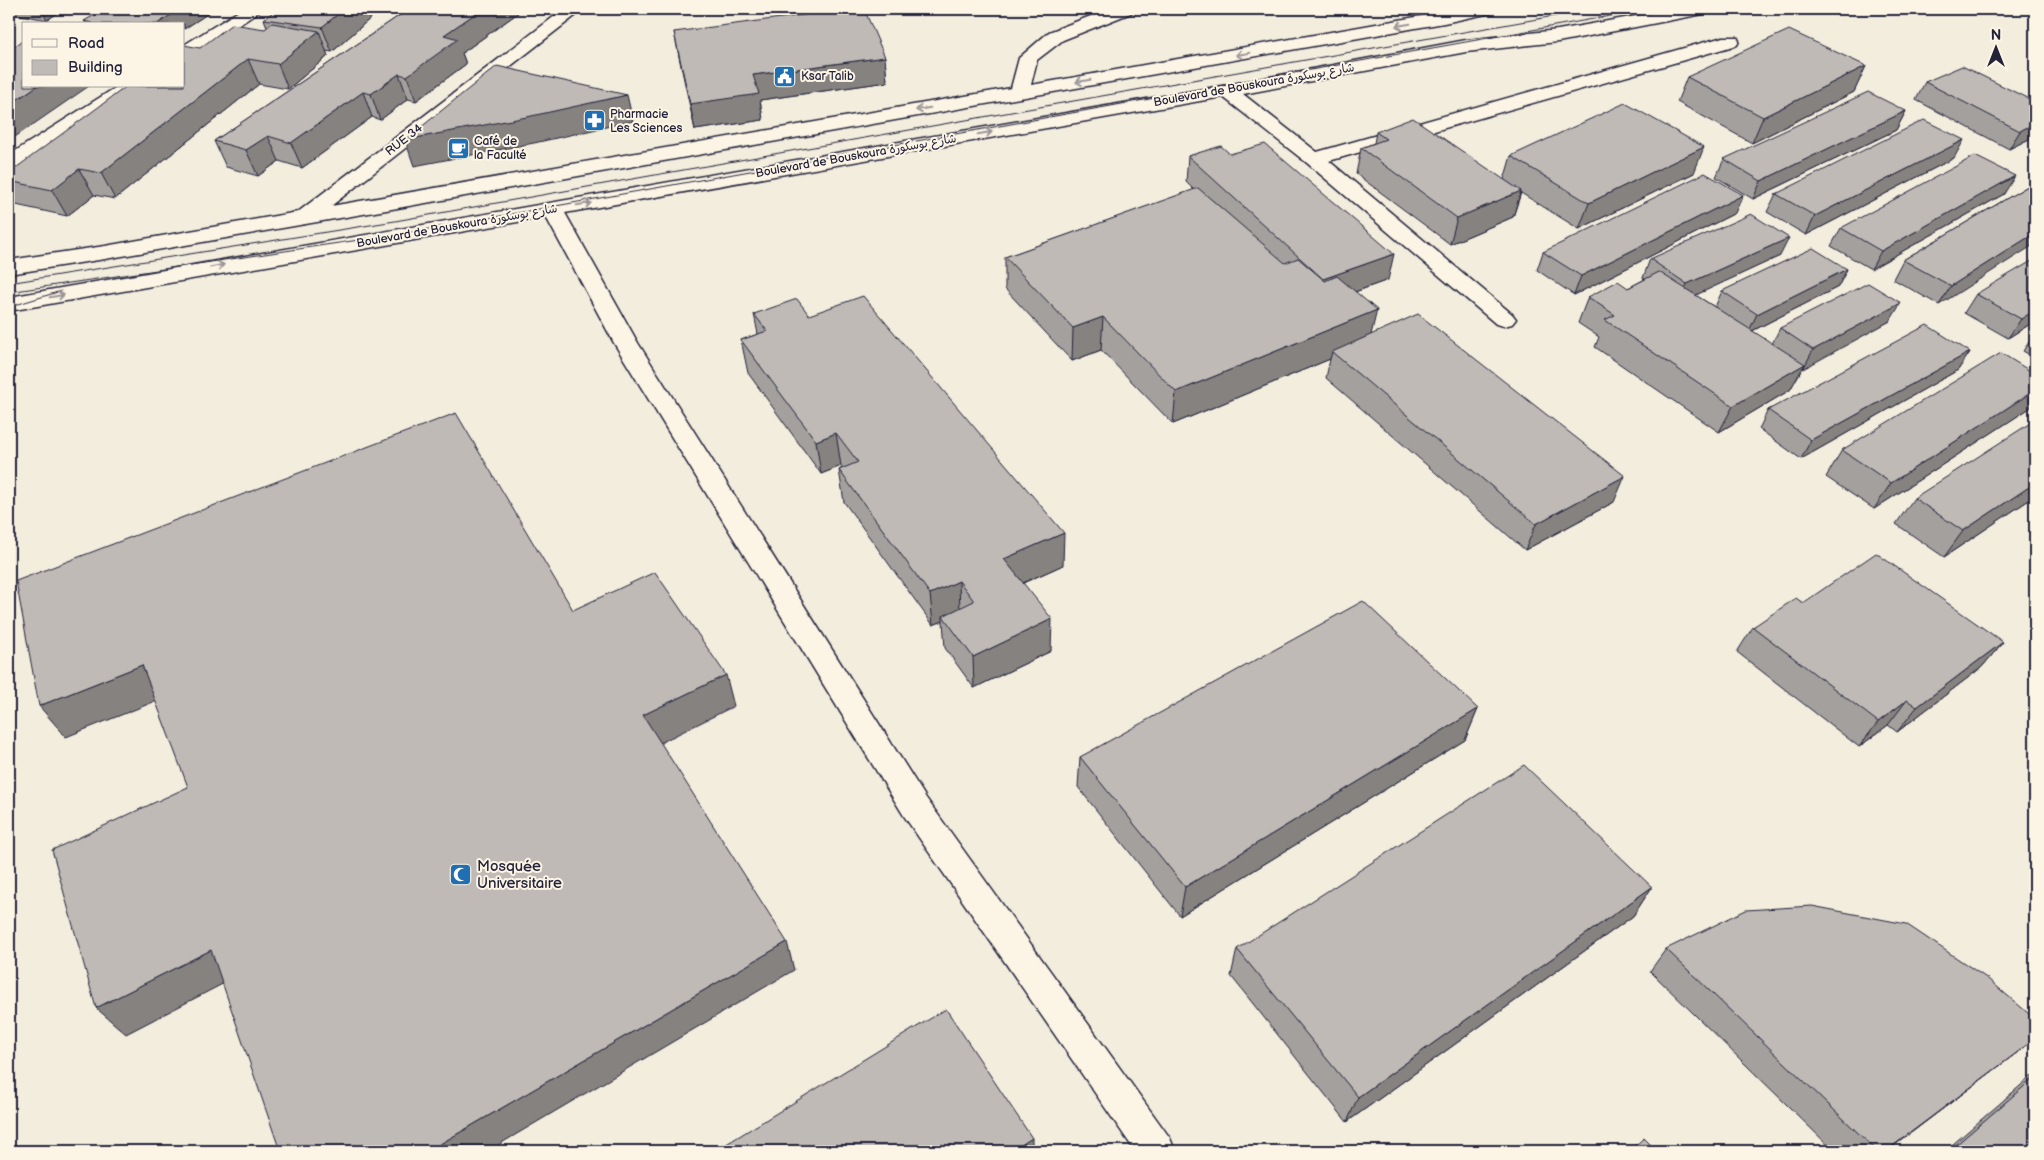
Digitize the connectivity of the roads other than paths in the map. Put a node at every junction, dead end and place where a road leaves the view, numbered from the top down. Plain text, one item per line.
1 (254, 9) edge
2 (575, 9) edge
3 (1125, 9) edge
4 (1485, 9) edge
5 (1703, 9) edge
6 (1730, 41) dead end
7 (185, 52) edge
8 (129, 88) edge
9 (1227, 91) junction
10 (1020, 92) junction
11 (1314, 159) junction
12 (9, 164) edge
13 (552, 209) junction
14 (305, 216) junction
15 (9, 267) edge
16 (9, 304) edge
17 (1504, 319) dead end
18 (1157, 1151) edge

1 - 7 street
2 - 14 street, RUE 34
3 - 10 street
4 -> 10 street
5 - 9 street, Boulevard de Bouskoura شارع بوسكورة
6 - 11 street
8 - 12 street
9 - 11 street
13 -> 9 street, Boulevard de Bouskoura شارع بوسكورة
10 -> 14 street
11 - 17 street
16 -> 13 street, Boulevard de Bouskoura شارع بوسكورة
13 - 18 street
14 - 15 street

